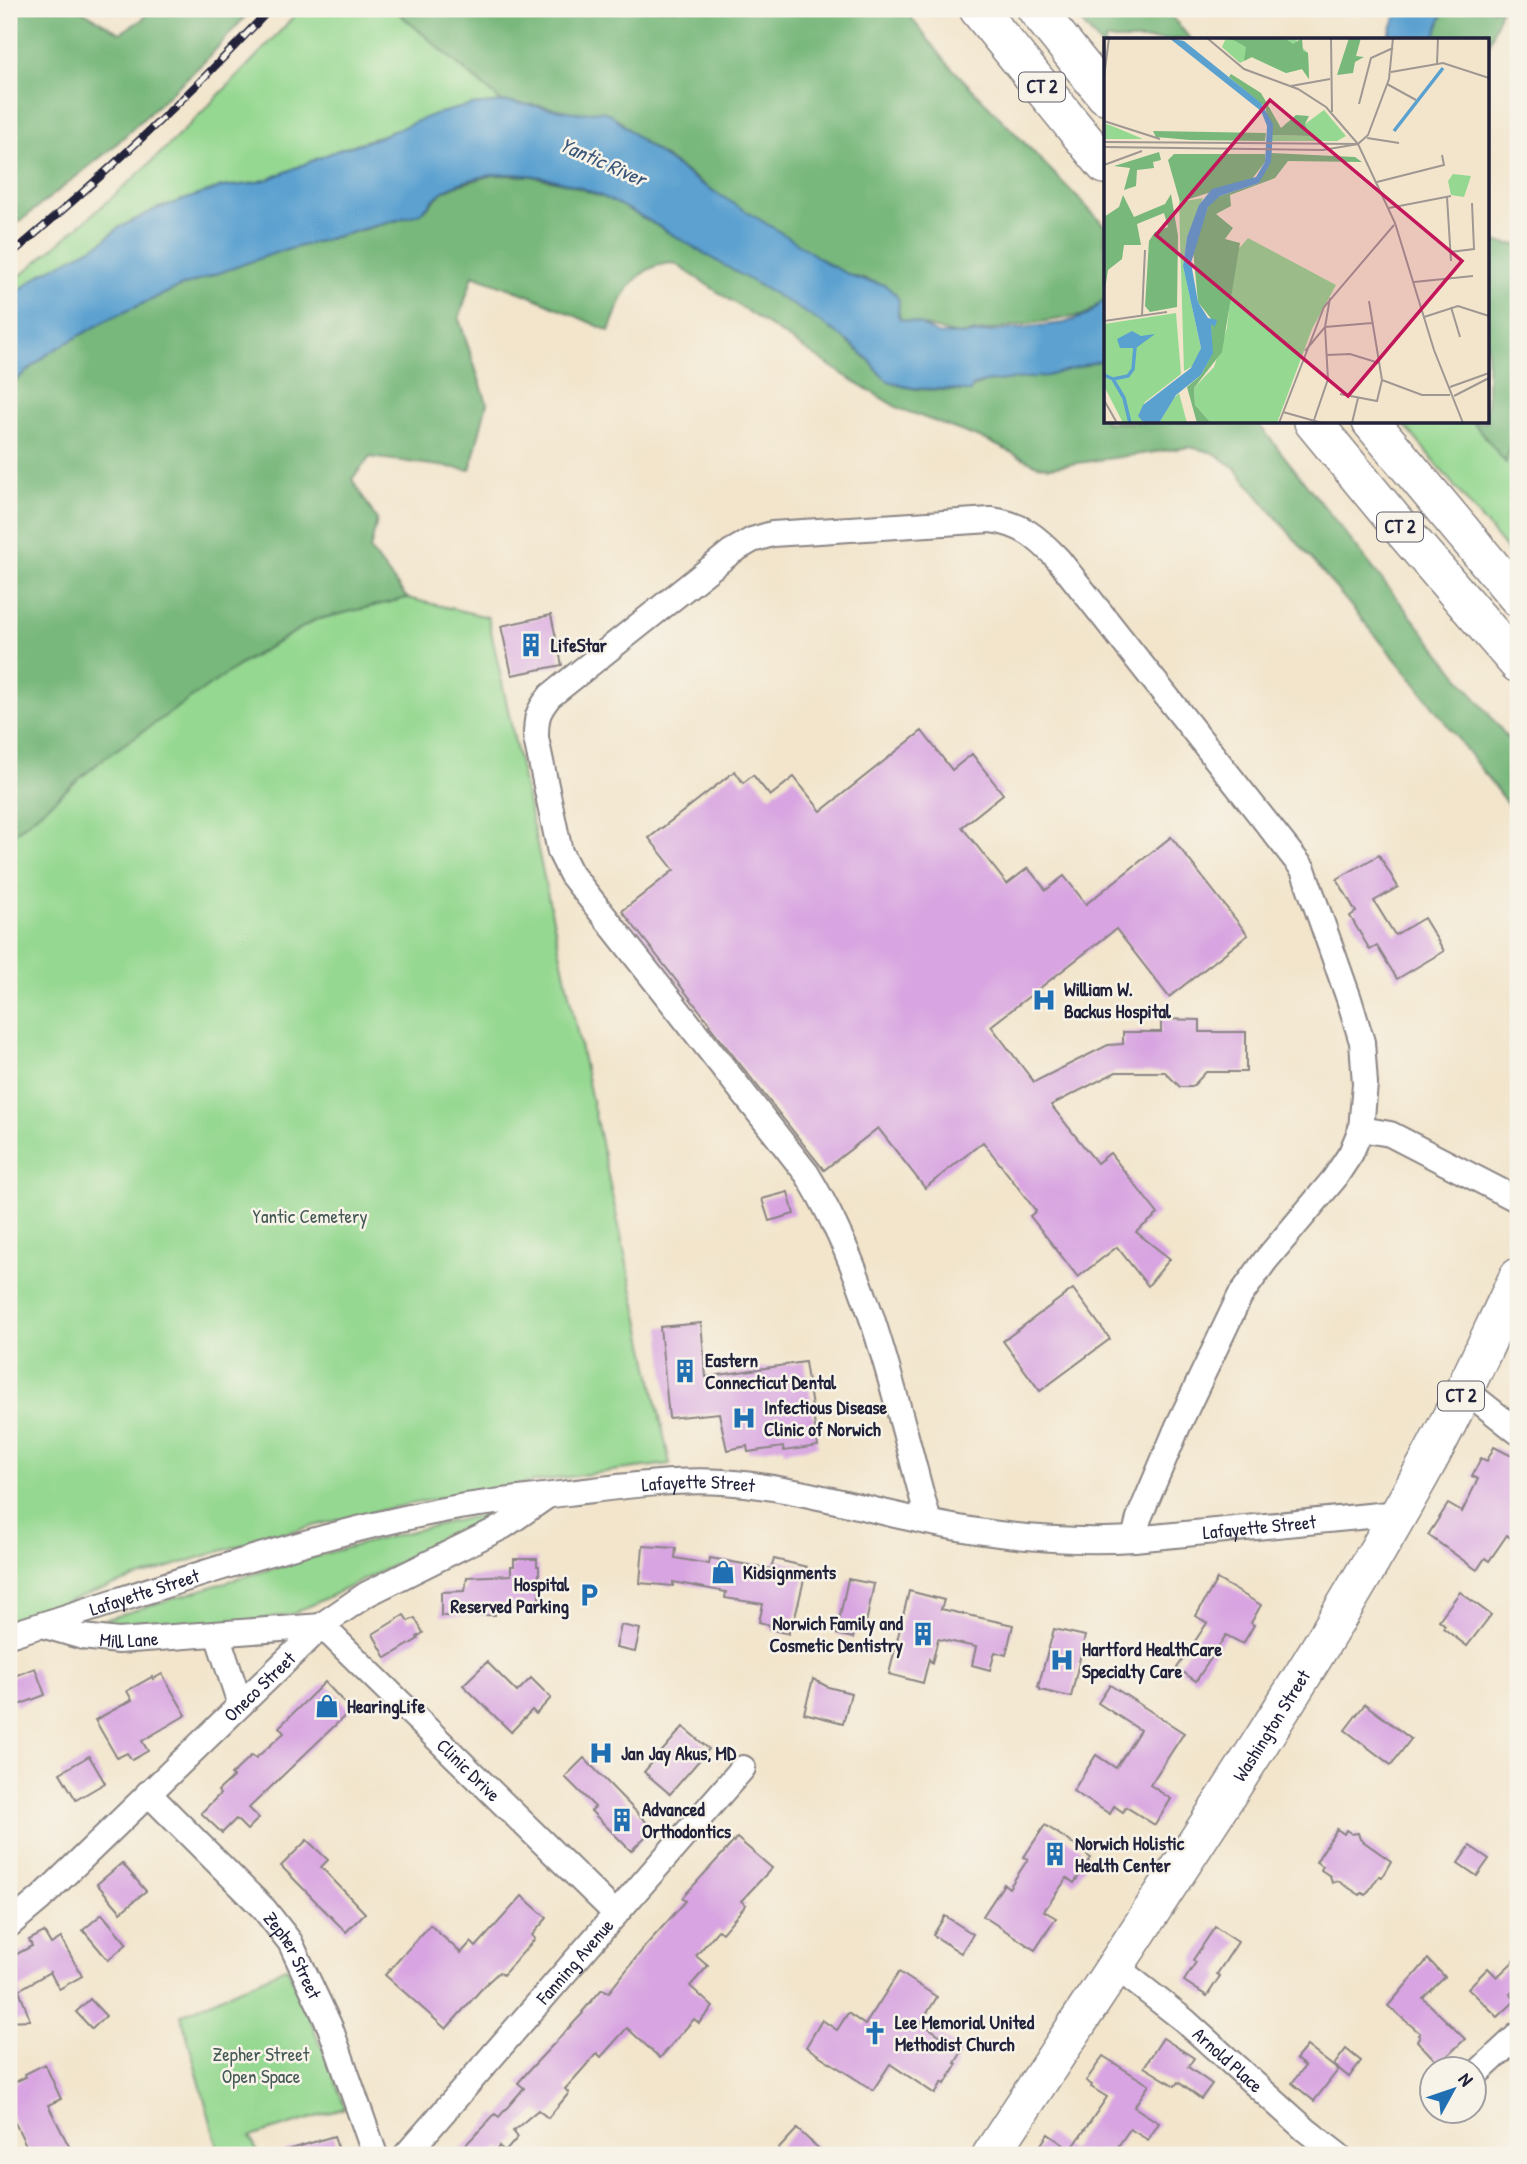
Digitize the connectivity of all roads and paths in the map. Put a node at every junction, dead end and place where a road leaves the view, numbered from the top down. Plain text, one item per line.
1 (978, 9) edge
2 (1036, 9) edge
3 (1104, 94) edge
4 (1104, 164) edge
5 (1315, 424) edge
6 (1373, 424) edge
7 (1518, 598) edge
8 (1488, 631) junction
9 (1518, 664) edge
10 (1518, 692) edge
11 (1361, 1129) junction
12 (1518, 1200) edge
13 (1518, 1277) edge
14 (1464, 1388) junction
15 (1518, 1432) edge
16 (547, 1496) junction
17 (1399, 1513) junction
18 (929, 1522) junction
19 (1134, 1539) junction
20 (42, 1625) junction
21 (322, 1626) junction
22 (217, 1634) junction
23 (9, 1635) edge
24 (240, 1704) junction
25 (743, 1768) dead end
26 (148, 1793) junction
27 (616, 1914) junction
28 (9, 1925) edge
29 (1115, 1966) junction
30 (1518, 2035) edge
31 (1488, 2064) edge
32 (374, 2155) edge
33 (406, 2155) edge
34 (991, 2155) edge
35 (1338, 2155) edge

1 - 4 highway, CT 2
2 - 3 highway, CT 2
5 - 8 highway, CT 2
6 - 7 highway, CT 2
8 - 9 highway
8 - 10 highway, CT 2
11 - 12 street
11 - 18 street
11 - 19 street
13 - 14 highway, Washington Street / CT 2
14 - 15 street
14 - 17 highway, Washington Street / CT 2
16 - 18 street, Lafayette Street
16 - 20 street, Lafayette Street
16 - 21 street, Oneco Street
17 - 19 street, Lafayette Street
17 - 29 highway, Washington Street / CT 2
18 - 19 street, Lafayette Street
20 - 22 street, Mill Lane
20 - 23 street, Lafayette Street
21 - 22 street, Mill Lane
21 - 24 street, Oneco Street
21 - 27 street, Clinic Drive
22 - 24 street
24 - 26 street, Oneco Street
25 - 27 street, Fanning Avenue
26 - 28 street, Oneco Street
26 - 32 street, Zepher Street
27 - 33 street, Fanning Avenue
29 - 34 highway, Washington Street / CT 2
29 - 35 street, Arnold Place
30 - 31 street

